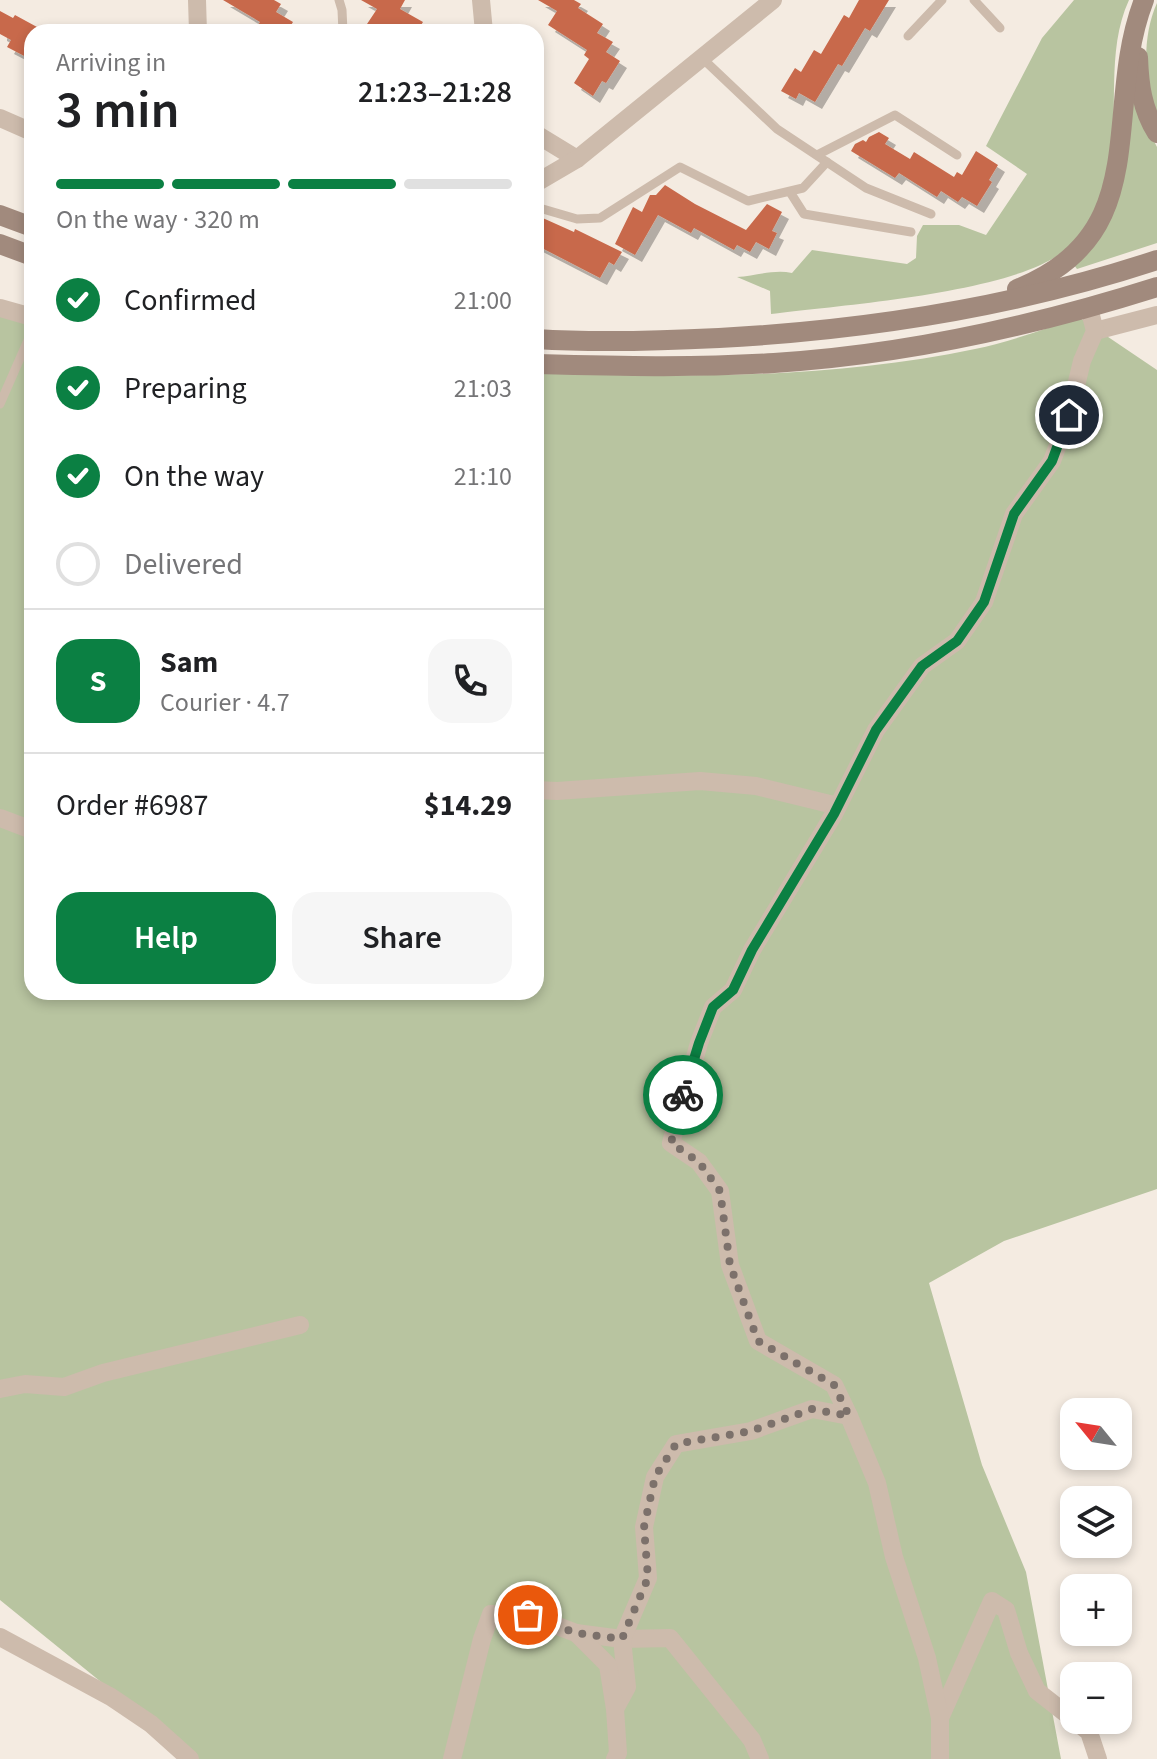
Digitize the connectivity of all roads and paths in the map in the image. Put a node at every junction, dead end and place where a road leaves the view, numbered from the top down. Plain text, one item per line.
1 (197, 0) edge
2 (339, 0) edge
3 (481, 0) edge
4 (773, 0) edge
5 (942, 0) edge
6 (974, 0) edge
7 (1140, 8) edge
8 (198, 24) edge
9 (343, 24) edge
10 (483, 24) edge
11 (1000, 28) dead end
12 (908, 36) dead end
13 (702, 58) junction
14 (0, 118) edge
15 (24, 128) edge
16 (1157, 133) edge
17 (544, 139) edge
18 (817, 155) junction
19 (957, 155) dead end
20 (577, 159) junction
21 (827, 162) junction
22 (544, 178) edge
23 (790, 192) junction
24 (544, 209) edge
25 (931, 214) dead end
26 (0, 215) edge
27 (24, 224) edge
28 (911, 232) dead end
29 (0, 244) edge
30 (24, 253) edge
31 (1157, 260) edge
32 (1157, 287) edge
33 (0, 308) edge
34 (1089, 308) junction
35 (957, 312) junction
36 (24, 315) edge
37 (1157, 315) edge
38 (1095, 331) junction
39 (544, 339) edge
40 (24, 349) edge
41 (544, 364) edge
42 (0, 404) edge
43 (544, 790) edge
44 (838, 806) junction
45 (0, 818) edge
46 (24, 827) edge
47 (300, 1325) dead end
48 (0, 1389) edge
49 (849, 1416) junction
50 (576, 1633) junction
51 (0, 1637) edge
52 (622, 1639) junction
53 (615, 1709) junction
54 (1060, 1709) edge
55 (940, 1718) junction
56 (1090, 1734) edge
57 (190, 1759) edge
58 (452, 1759) edge
59 (615, 1759) edge
60 (760, 1759) edge
61 (940, 1759) edge
62 (1098, 1759) edge

1 - 8 street
2 - 9 lane
3 - 10 street
4 - 13 street
5 - 12 lane
6 - 11 lane
7 - 16 main road
7 - 35 main road
13 - 18 lane
13 - 20 street
14 - 15 street
17 - 20 street
18 - 19 lane
18 - 21 lane
20 - 22 street
21 - 23 lane
21 - 25 lane
23 - 24 lane
23 - 28 lane
26 - 27 main road
29 - 30 main road
31 - 35 main road
32 - 34 main road
33 - 36 street
34 - 38 street
34 - 41 main road
35 - 39 main road
37 - 38 street
38 - 44 street
40 - 42 lane
43 - 44 street
44 - 49 street
45 - 46 street
47 - 48 street
49 - 52 street
49 - 55 street
50 - 52 street
50 - 53 street
50 - 58 street
51 - 57 street
52 - 53 street
52 - 60 street
53 - 59 street
54 - 55 street
55 - 61 street
56 - 62 street

